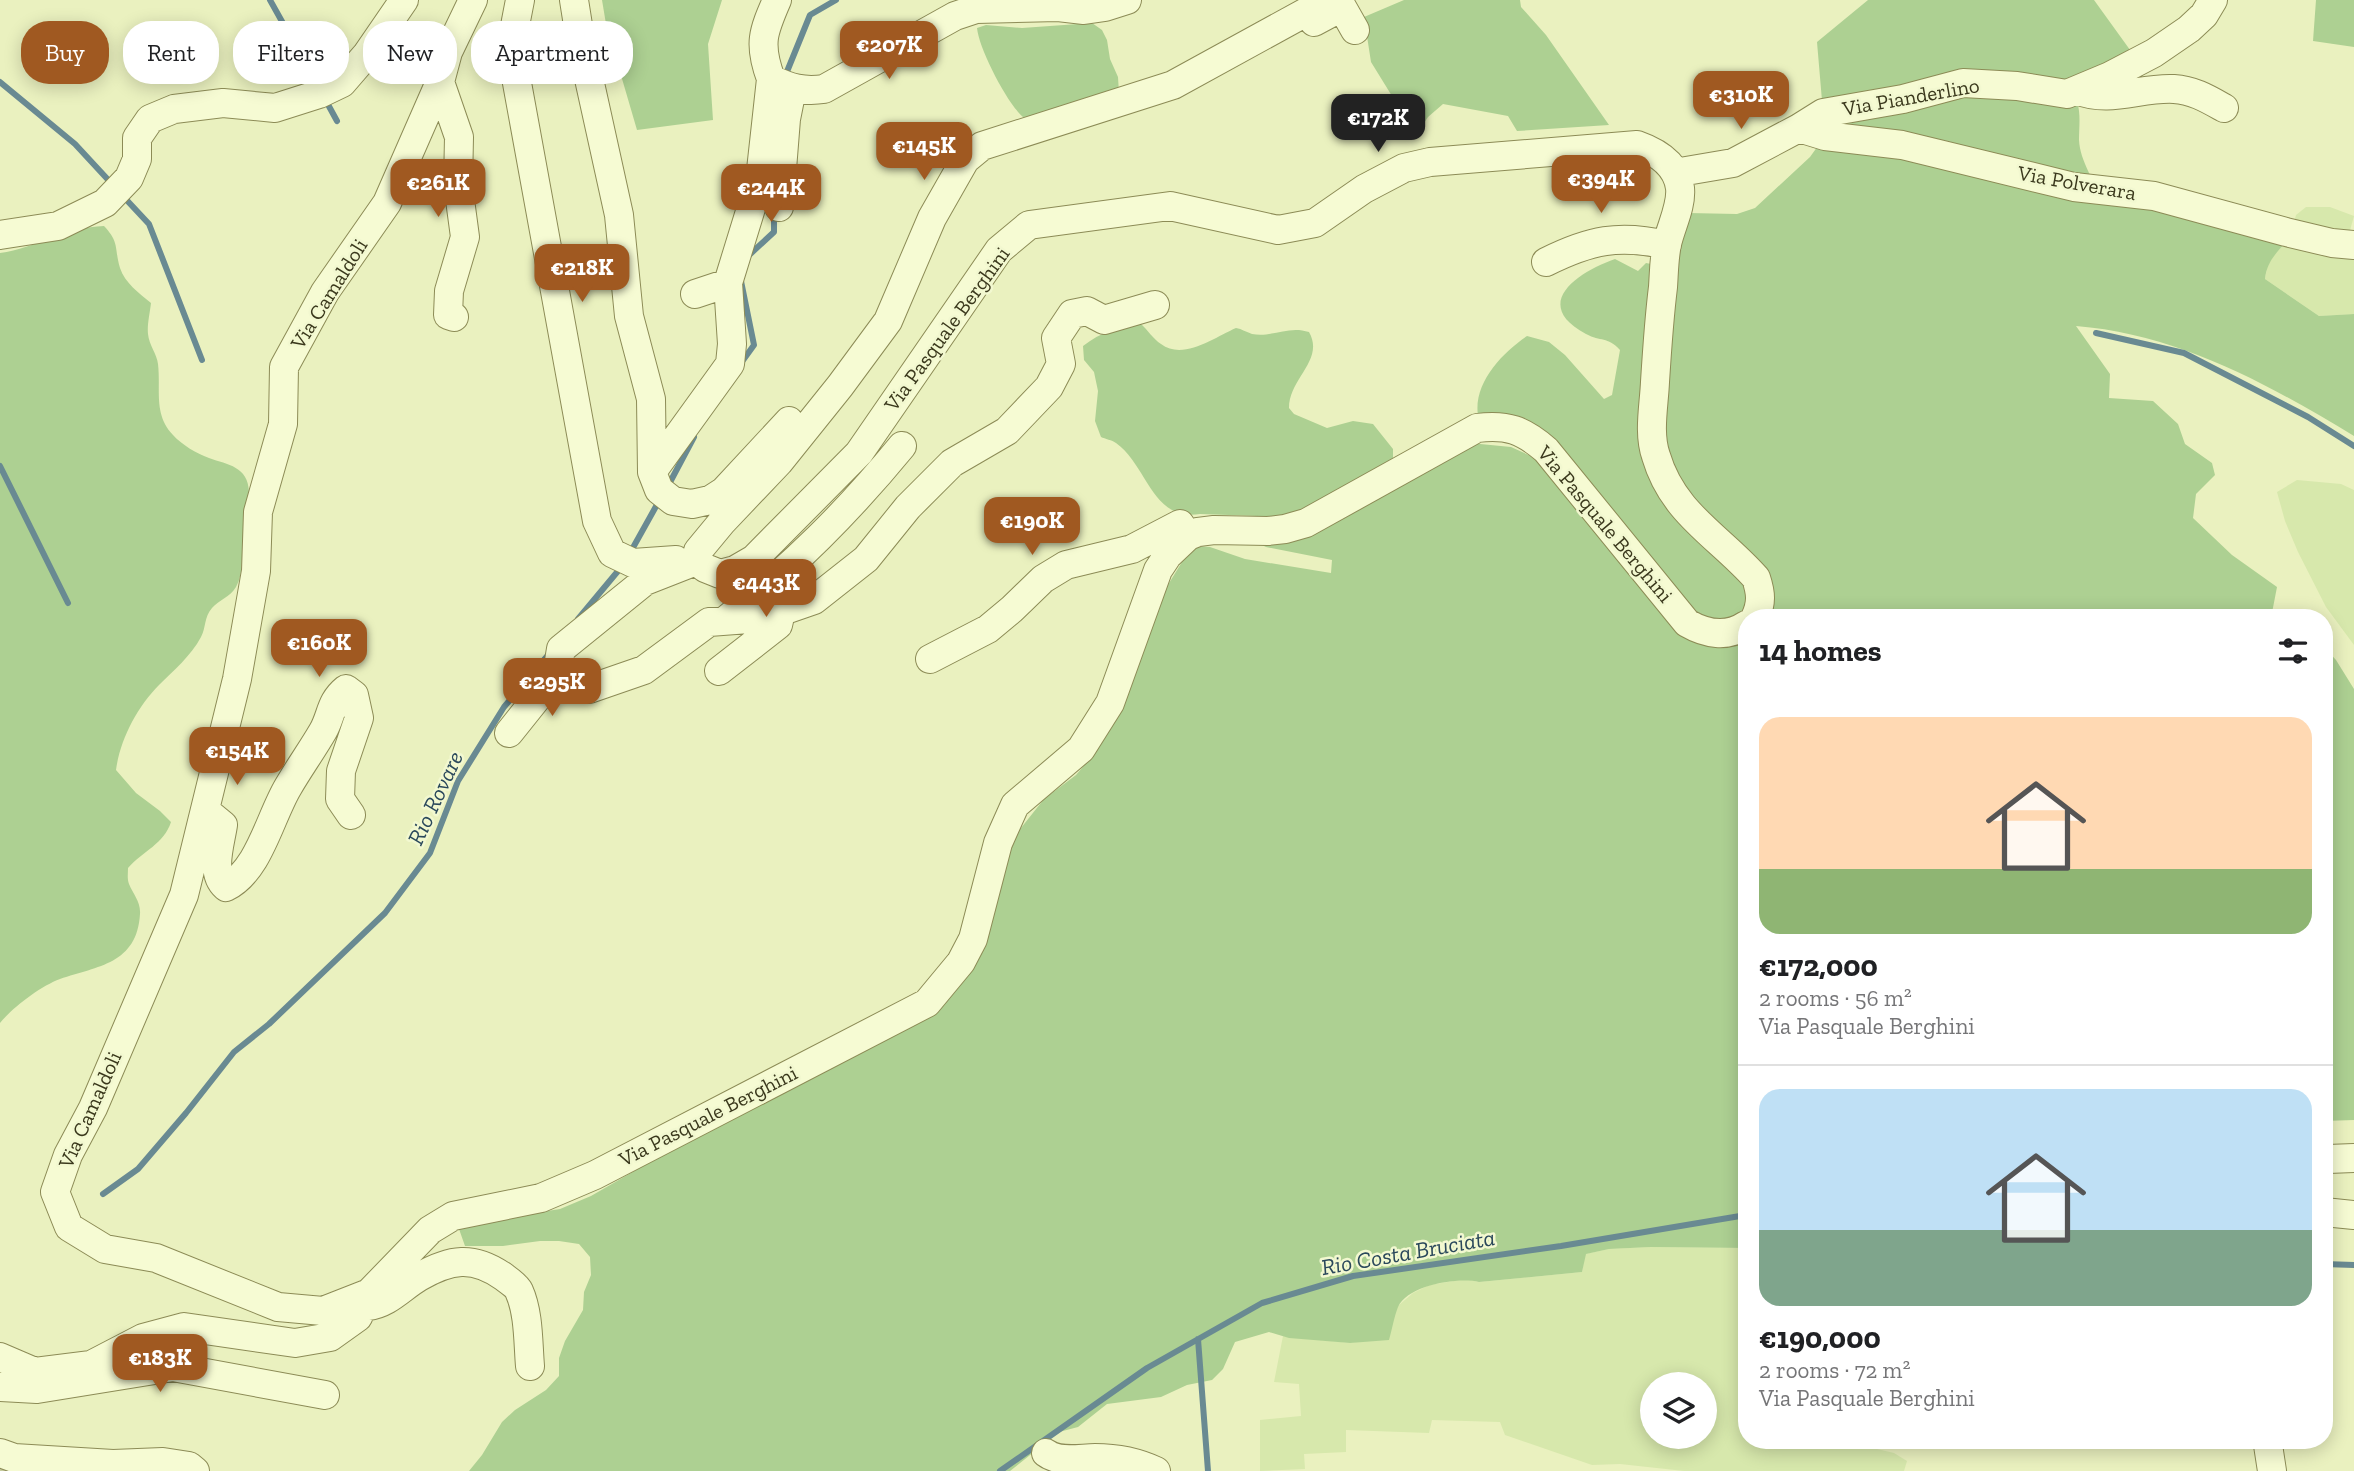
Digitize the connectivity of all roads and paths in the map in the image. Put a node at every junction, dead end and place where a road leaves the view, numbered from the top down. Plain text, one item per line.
1 (404, 0) edge
2 (473, 0) edge
3 (520, 0) edge
4 (574, 0) edge
5 (777, 0) edge
6 (794, 0) edge
7 (1127, 0) edge
8 (1328, 0) edge
9 (2213, 0) edge
10 (1355, 30) dead end
11 (457, 33) edge
12 (1211, 65) junction
13 (779, 73) junction
14 (439, 84) edge
15 (441, 84) edge
16 (2077, 90) junction
17 (2224, 108) dead end
18 (1799, 128) junction
19 (1676, 175) junction
20 (779, 208) dead end
21 (0, 235) edge
22 (1667, 245) junction
23 (2354, 245) edge
24 (932, 259) dead end
25 (1546, 262) dead end
26 (728, 283) junction
27 (904, 286) junction
28 (695, 294) dead end
29 (1155, 304) dead end
30 (454, 317) dead end
31 (840, 386) junction
32 (902, 446) dead end
33 (652, 472) junction
34 (1188, 536) junction
35 (696, 561) junction
36 (1759, 609) edge
37 (781, 612) junction
38 (726, 620) junction
39 (1738, 629) edge
40 (930, 659) dead end
41 (719, 671) dead end
42 (557, 673) junction
43 (509, 733) dead end
44 (206, 811) junction
45 (351, 815) dead end
46 (2333, 1213) edge
47 (2354, 1215) edge
48 (366, 1300) junction
49 (0, 1357) edge
50 (530, 1366) dead end
51 (0, 1387) edge
52 (325, 1395) dead end
53 (2268, 1449) edge
54 (0, 1453) edge
55 (1046, 1453) dead end
56 (195, 1471) edge
57 (1156, 1471) edge
58 (2272, 1471) edge

1 - 21 street
2 - 11 street, Via Camaldoli
3 - 35 street
4 - 33 street
5 - 13 street
6 - 13 street
7 - 13 street
8 - 12 street
9 - 16 street, Via Pianderlino
10 - 12 street
12 - 27 street
13 - 20 street
13 - 26 street
14 - 44 street, Via Camaldoli
15 - 30 street
16 - 17 street
16 - 18 street, Via Pianderlino
18 - 19 street, Via Pianderlino
18 - 23 street, Via Polverara
19 - 22 street
19 - 35 street, Via Pasquale Berghini
22 - 25 street
22 - 36 street
24 - 27 street
26 - 28 street
26 - 33 street
27 - 31 street
29 - 37 street
31 - 33 street
31 - 35 street
32 - 38 street
34 - 39 street, Via Pasquale Berghini
34 - 40 street, Via Pasquale Berghini
34 - 48 street, Via Pasquale Berghini
35 - 42 street
37 - 38 street
37 - 41 street
38 - 42 street
42 - 43 street
44 - 45 street
44 - 48 street, Via Camaldoli
46 - 47 street
48 - 49 street, Via Pasquale Berghini
48 - 50 street, Via Camaldoli
51 - 52 street
53 - 58 street
54 - 56 street
55 - 57 street

